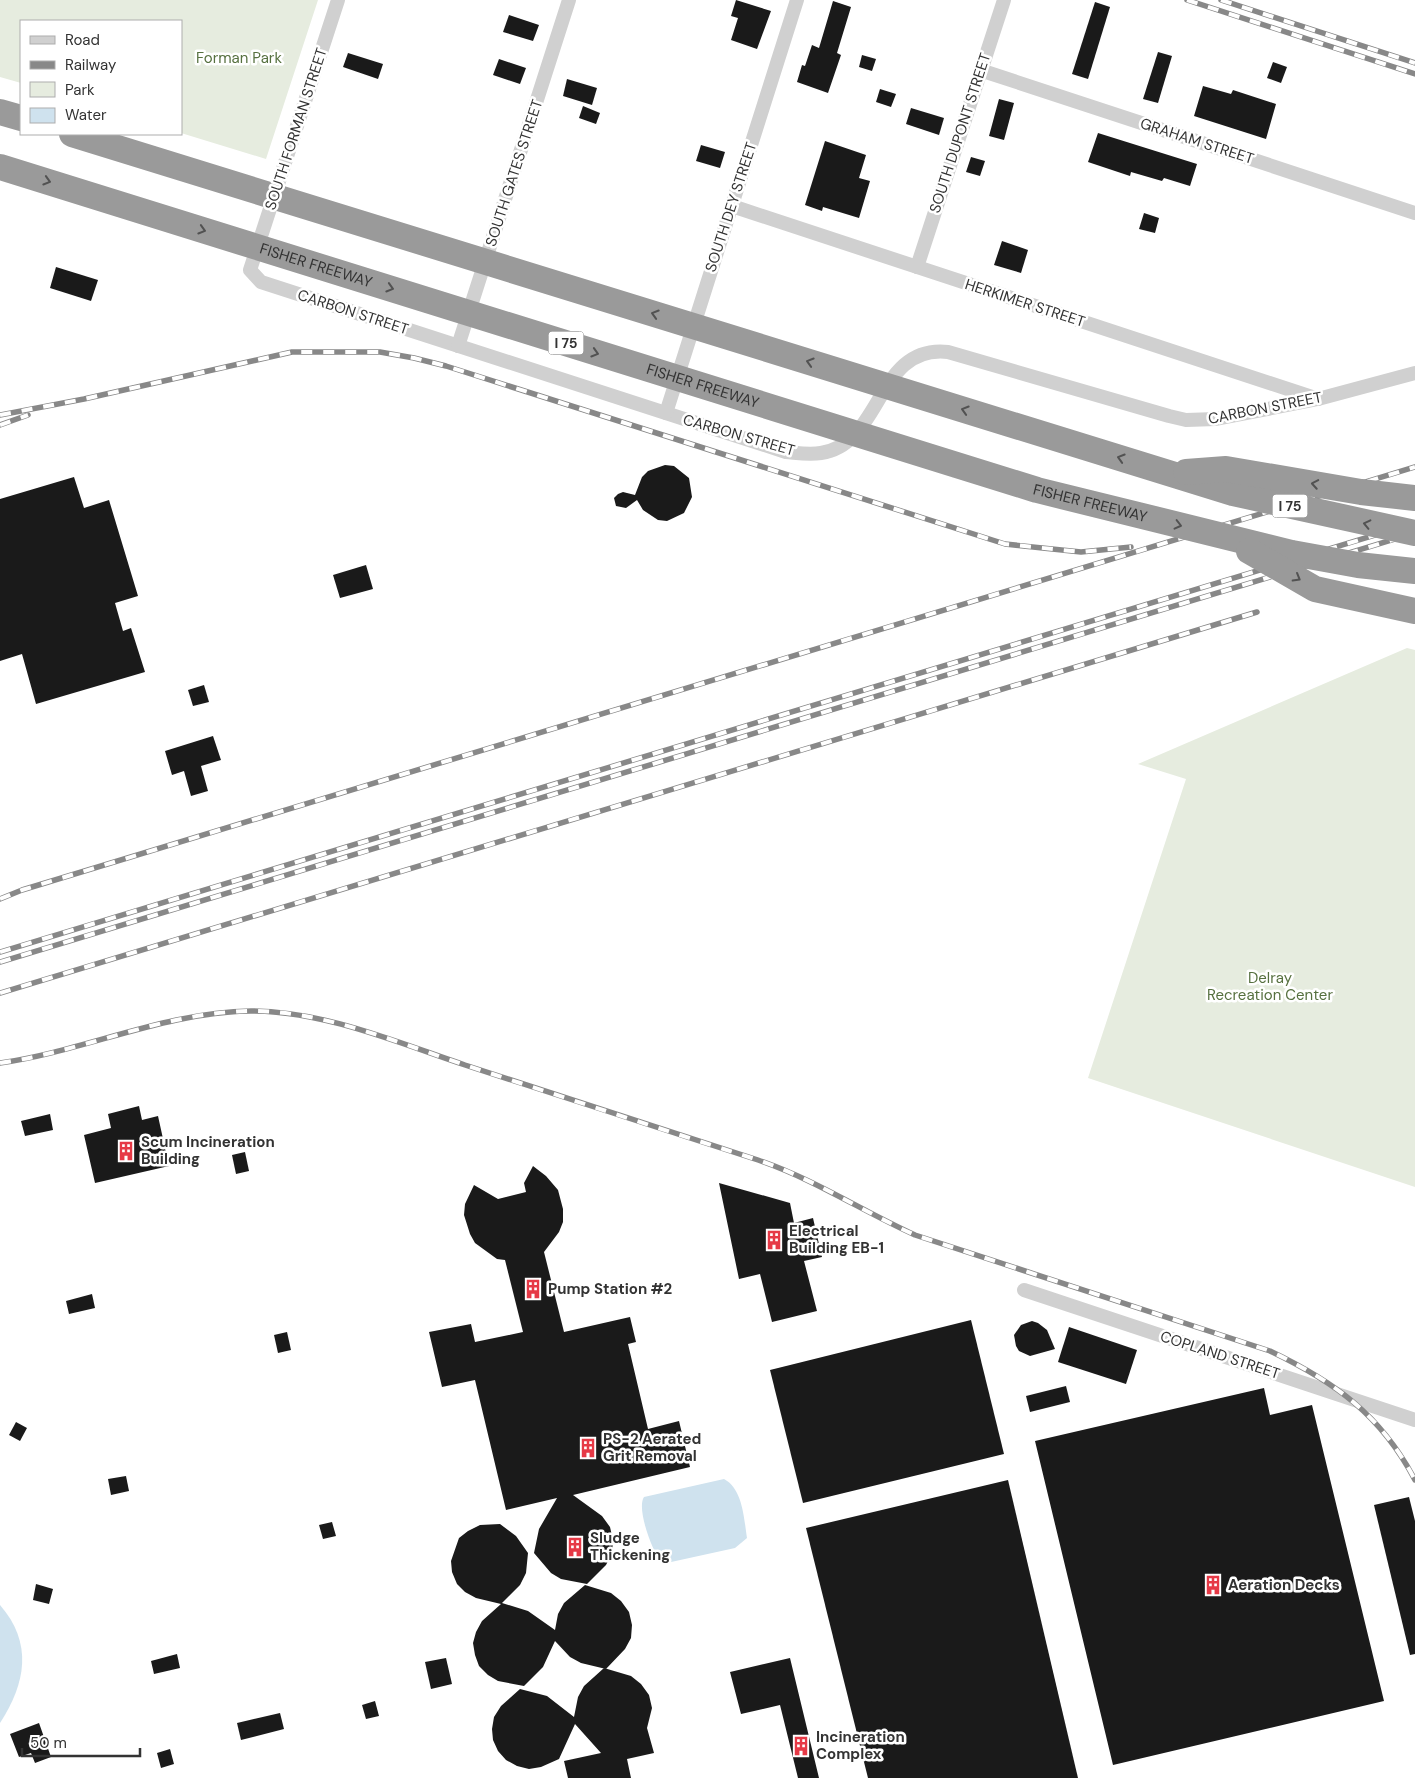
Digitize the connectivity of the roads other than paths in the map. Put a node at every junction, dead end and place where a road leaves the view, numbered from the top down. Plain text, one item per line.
1 (338, 0) edge
2 (569, 0) edge
3 (797, 0) edge
4 (1004, 0) edge
5 (980, 70) junction
6 (0, 112) edge
7 (20, 118) edge
8 (75, 135) edge
9 (0, 166) edge
10 (732, 206) junction
11 (1415, 213) edge
12 (254, 259) joint
13 (916, 267) junction
14 (458, 346) junction
15 (1415, 373) edge
16 (1318, 399) junction
17 (666, 413) junction
18 (1167, 473) junction
19 (1415, 498) edge
20 (1415, 533) edge
21 (1224, 537) junction
22 (1415, 571) edge
23 (1415, 611) edge
24 (1024, 1290) dead end
25 (1415, 1420) edge

1 - 12 street, SOUTH FORMAN STREET
2 - 14 street, SOUTH GATES STREET
3 - 10 street, SOUTH DEY STREET
4 - 5 street, SOUTH DUPONT STREET
5 - 11 street, GRAHAM STREET
5 - 13 street, SOUTH DUPONT STREET
6 - 7 highway
18 -> 8 highway, I 75, bridge
9 -> 21 highway, FISHER FREEWAY / I 75, bridge
10 - 13 street, HERKIMER STREET
10 - 17 street, SOUTH DEY STREET
12 - 14 street, CARBON STREET
13 - 16 street, HERKIMER STREET
14 - 17 street, CARBON STREET
15 - 16 street, CARBON STREET
16 - 17 street, CARBON STREET
19 -> 18 highway, bridge
20 -> 18 highway, I 75, bridge
21 - 22 highway, FISHER FREEWAY / I 75, bridge
21 -> 23 highway, bridge
24 - 25 street, COPLAND STREET

